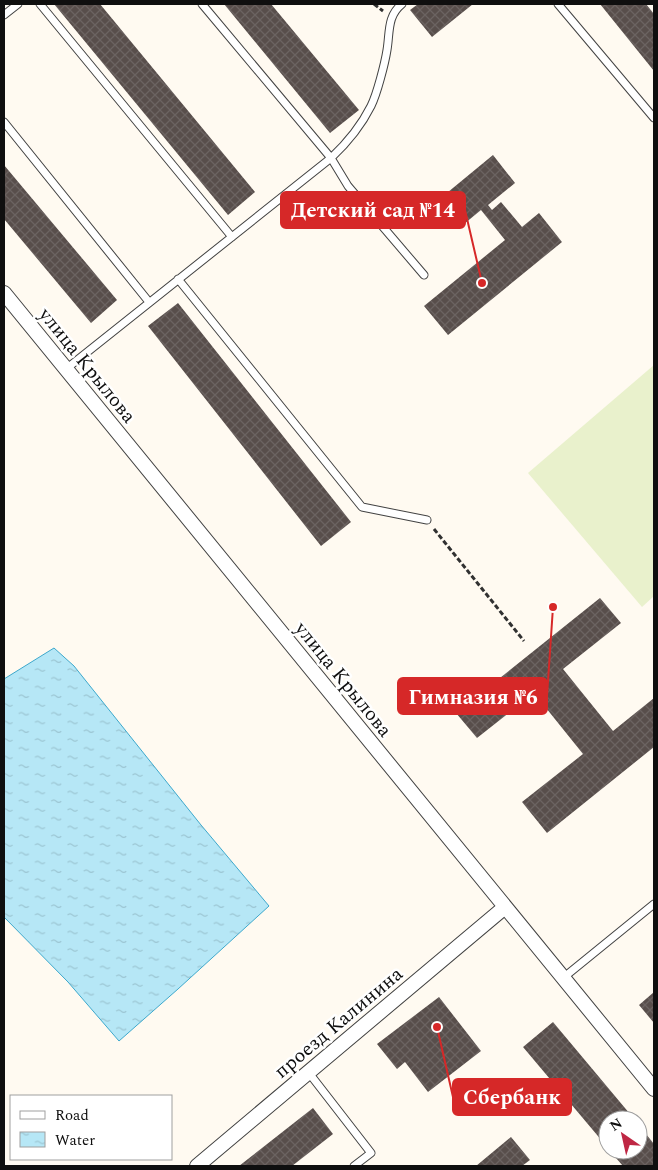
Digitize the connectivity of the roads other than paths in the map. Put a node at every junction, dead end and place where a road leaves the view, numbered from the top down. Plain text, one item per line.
1 (18, 4) edge
2 (40, 4) edge
3 (202, 4) edge
4 (402, 4) edge
5 (558, 4) edge
6 (4, 15) edge
7 (654, 118) edge
8 (4, 122) edge
9 (331, 158) junction
10 (232, 237) junction
11 (424, 275) dead end
12 (178, 279) junction
13 (4, 293) edge
14 (149, 302) junction
15 (66, 370) junction
16 (427, 520) road end
17 (654, 904) edge
18 (505, 907) junction
19 (563, 978) junction
20 (309, 1073) junction
21 (654, 1089) edge
22 (197, 1166) edge
23 (354, 1166) edge

1 - 6 lane
2 - 10 lane
3 - 9 lane
4 - 9 lane
5 - 7 lane
8 - 14 lane
9 - 10 lane
9 - 11 lane
10 - 12 lane
12 - 14 lane
12 - 16 lane
13 - 15 street, улица Крылова
14 - 15 lane
15 - 18 street, улица Крылова
17 - 19 lane
18 - 19 street, улица Крылова
18 - 20 street, проезд Калинина
19 - 21 street, улица Крылова
20 - 22 street, проезд Калинина
20 - 23 lane

